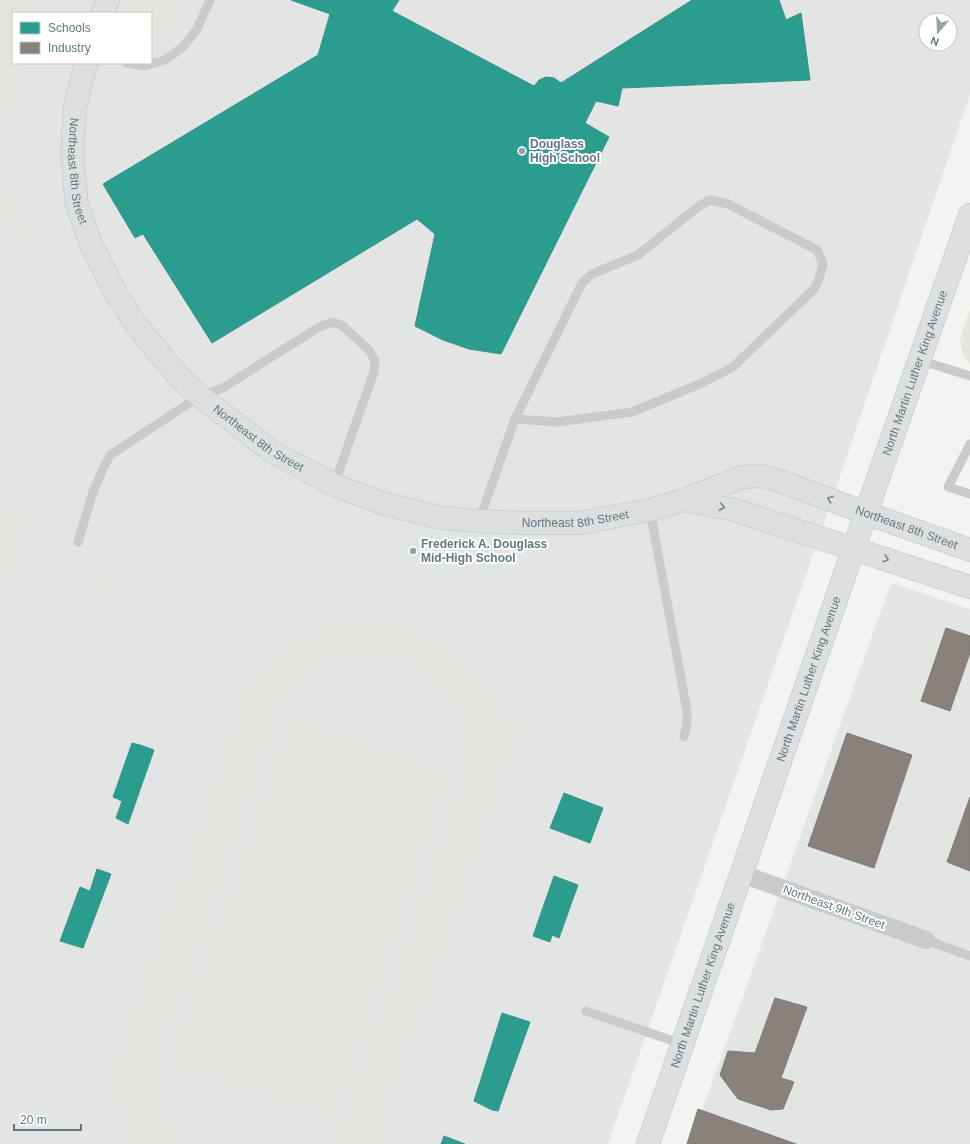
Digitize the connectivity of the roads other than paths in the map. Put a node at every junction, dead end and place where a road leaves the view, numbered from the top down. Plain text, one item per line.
1 (108, 0) edge
2 (209, 0) edge
3 (102, 12) edge
4 (86, 64) edge
5 (132, 64) edge
6 (151, 64) edge
7 (152, 64) edge
8 (970, 215) edge
9 (919, 360) junction
10 (970, 376) edge
11 (200, 396) junction
12 (515, 419) junction
13 (970, 444) edge
14 (334, 485) junction
15 (970, 494) edge
16 (684, 500) junction
17 (650, 510) junction
18 (866, 513) junction
19 (479, 521) junction
20 (78, 542) dead end
21 (854, 548) junction
22 (970, 550) edge
23 (970, 587) edge
24 (684, 737) dead end
25 (742, 874) junction
26 (926, 940) joint
27 (970, 956) edge
28 (586, 1011) dead end
29 (684, 1044) junction
30 (648, 1144) edge

1 - 3 street
2 - 7 lane
4 - 11 street, Northeast 8th Street
5 - 6 lane
8 - 9 street, North Martin Luther King Avenue
9 - 10 lane
9 - 18 street, North Martin Luther King Avenue
11 - 14 street, Northeast 8th Street
11 - 14 lane
11 - 20 lane
12 - 12 lane
12 - 19 lane
13 - 15 lane
14 - 19 street, Northeast 8th Street
16 - 17 street, Northeast 8th Street
18 -> 16 street, Northeast 8th Street
16 -> 21 street, Northeast 8th Street
17 - 19 street, Northeast 8th Street
17 - 24 lane
18 - 21 street, North Martin Luther King Avenue
18 - 22 street, Northeast 8th Street
21 -> 23 street, Northeast 8th Street
21 - 25 street, North Martin Luther King Avenue
25 - 26 street, Northeast 9th Street
25 - 29 street, North Martin Luther King Avenue
26 - 27 lane
28 - 29 lane
29 - 30 street, North Martin Luther King Avenue

